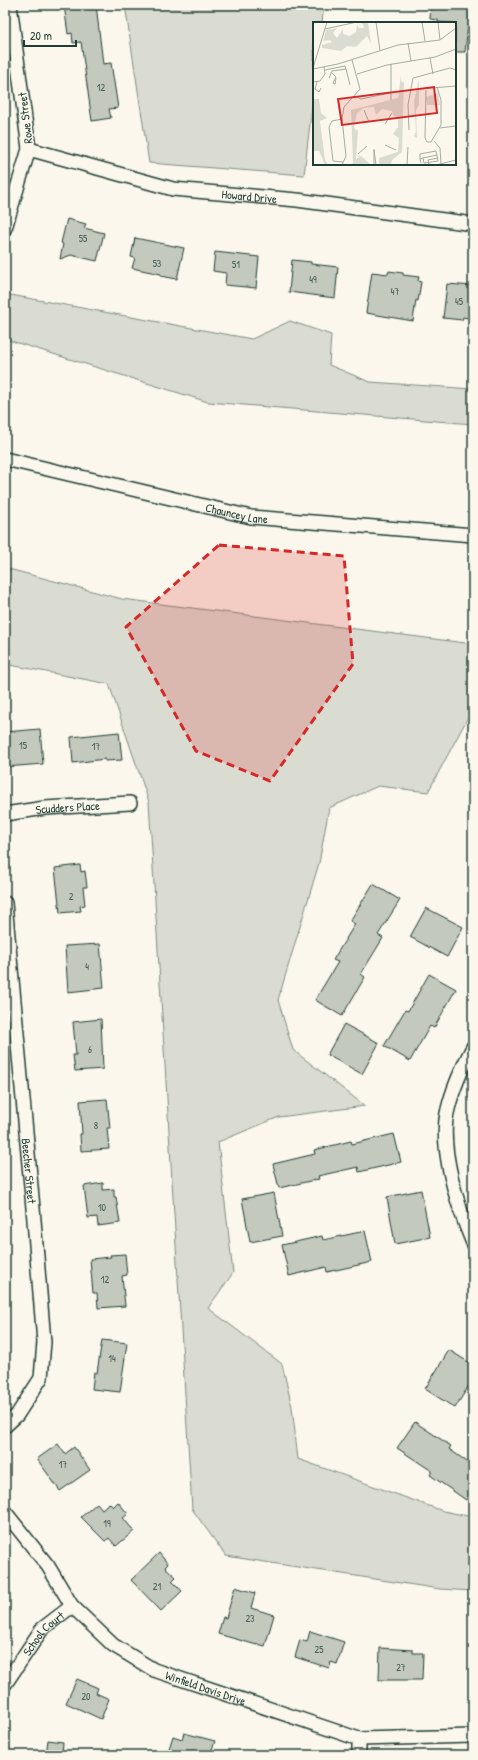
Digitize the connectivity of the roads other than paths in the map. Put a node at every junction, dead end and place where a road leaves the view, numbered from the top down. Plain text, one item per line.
1 (10, 5) edge
2 (29, 149) junction
3 (473, 224) edge
4 (5, 228) edge
5 (5, 459) edge
6 (473, 535) edge
7 (130, 803) dead end
8 (5, 814) edge
9 (5, 903) edge
10 (473, 1047) edge
11 (473, 1243) edge
12 (5, 1426) edge
13 (5, 1512) edge
14 (72, 1606) junction
15 (5, 1684) edge
16 (473, 1736) edge
17 (359, 1739) junction
18 (359, 1755) edge

1 - 2 street, Rowe Street
2 - 3 street, Howard Drive
2 - 4 street, Rowe Street
5 - 6 street, Chauncey Lane
7 - 8 street, Scudders Place
9 - 12 street, Beecher Street
10 - 11 street
13 - 14 street, Winfield Davis Drive
14 - 15 street, School Court
14 - 17 street, Winfield Davis Drive
16 - 17 street, Winfield Davis Drive
17 - 18 street

